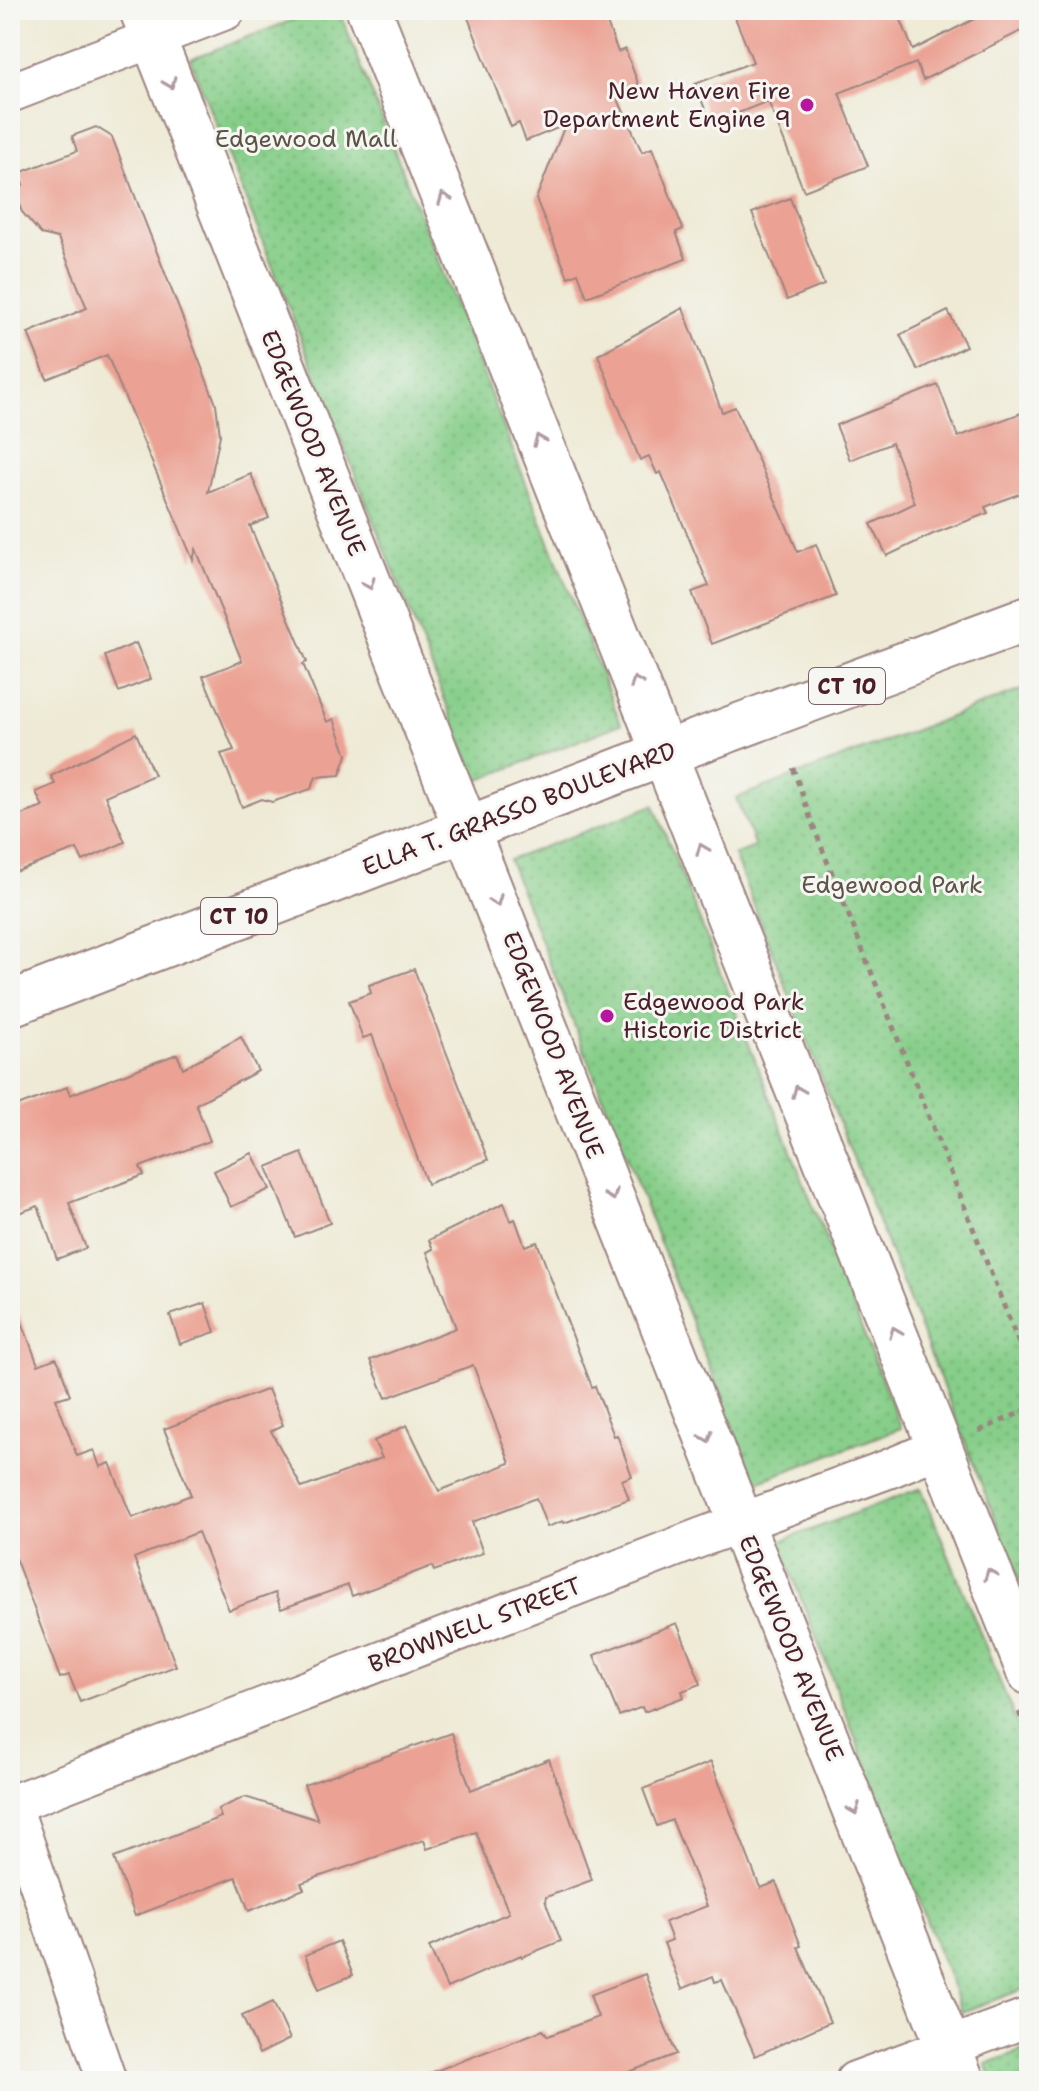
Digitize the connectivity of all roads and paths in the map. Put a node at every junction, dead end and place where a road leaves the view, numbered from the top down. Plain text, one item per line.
1 (226, 10) edge
2 (369, 10) edge
3 (147, 24) edge
4 (10, 93) edge
5 (1029, 618) edge
6 (664, 754) junction
7 (793, 768) dead end
8 (467, 829) junction
9 (10, 1004) edge
10 (1029, 1369) edge
11 (1029, 1409) edge
12 (941, 1447) junction
13 (741, 1522) junction
14 (1029, 1672) edge
15 (11, 1803) edge
16 (1029, 2017) edge
17 (955, 2064) edge
18 (107, 2081) edge
19 (855, 2081) edge

1 - 3 street
6 -> 2 main road
3 - 4 street
3 -> 8 main road, EDGEWOOD AVENUE
5 - 6 main road, ELLA T. GRASSO BOULEVARD / CT 10
6 - 8 main road, ELLA T. GRASSO BOULEVARD / CT 10
12 -> 6 main road
7 - 10 path
8 - 9 main road, ELLA T. GRASSO BOULEVARD / CT 10
8 -> 13 main road, EDGEWOOD AVENUE
11 - 12 path
12 - 13 street, BROWNELL STREET
14 -> 12 main road
13 - 15 street, BROWNELL STREET
13 -> 17 main road, EDGEWOOD AVENUE
15 - 18 street
16 - 17 street
17 - 19 street

